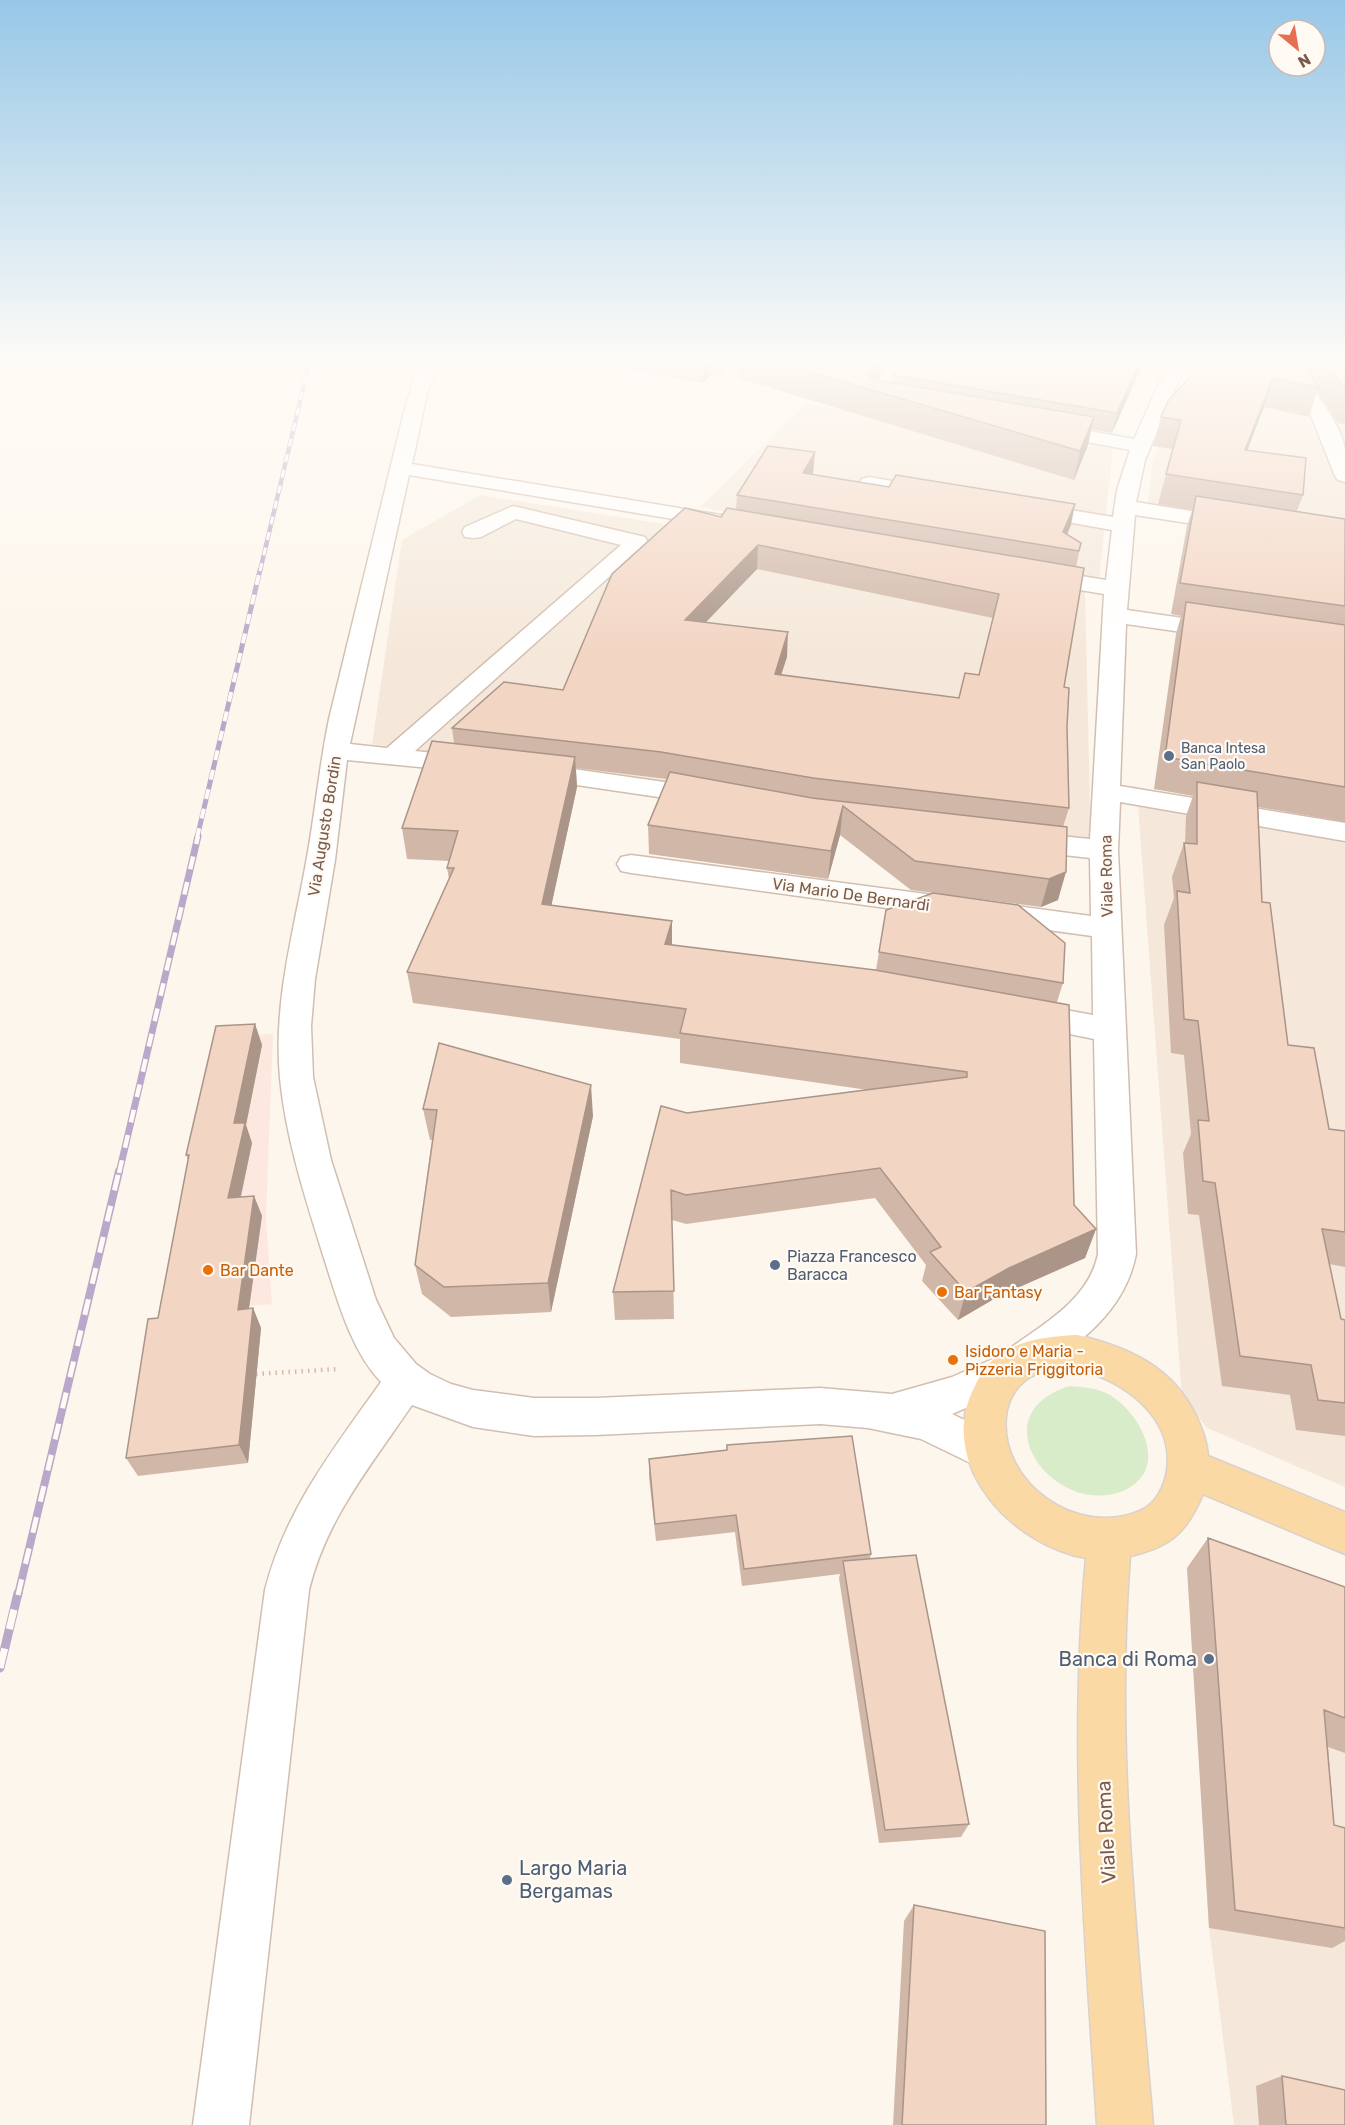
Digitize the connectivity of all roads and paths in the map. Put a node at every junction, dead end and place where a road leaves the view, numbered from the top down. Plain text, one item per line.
1 (404, 458) edge
2 (1136, 458) edge
3 (1339, 458) edge
4 (401, 468) junction
5 (1345, 476) edge
6 (869, 483) edge
7 (950, 496) edge
8 (1008, 506) edge
9 (1124, 516) junction
10 (739, 524) edge
11 (1252, 528) edge
12 (473, 532) dead end
13 (1022, 573) edge
14 (1116, 602) junction
15 (1242, 634) edge
16 (336, 752) junction
17 (392, 757) junction
18 (1107, 792) junction
19 (730, 801) edge
20 (1345, 832) edge
21 (993, 838) edge
22 (1104, 850) junction
23 (631, 864) dead end
24 (1107, 928) junction
25 (994, 1009) edge
26 (1111, 1030) junction
27 (1014, 1367) junction
28 (398, 1373) junction
29 (256, 1374) dead end
30 (895, 1412) junction
31 (987, 1452) junction
32 (1189, 1468) junction
33 (1345, 1533) edge
34 (1110, 1539) junction
35 (221, 2125) edge
36 (1125, 2125) edge

1 - 4 street, Via Augusto Bordin
2 - 9 street, Viale Roma
3 - 5 street
4 - 10 street
4 - 16 street, Via Augusto Bordin
6 - 7 street
8 - 9 street
9 - 11 street
9 - 14 street, Viale Roma
12 - 17 street
13 - 14 street
14 - 15 street
14 - 18 street, Viale Roma
16 - 17 street
16 - 28 street, Via Augusto Bordin
17 - 19 street
18 - 20 street
18 - 22 street, Viale Roma
21 - 22 street
22 - 24 street, Viale Roma
23 - 24 street, Via Mario De Bernardi
24 - 26 street, Viale Roma
25 - 26 street
26 - 27 street, Viale Roma
27 - 30 street
27 - 31 main road, Viale Roma
27 - 32 main road, Viale Roma
28 - 29 path
28 - 30 street
28 - 35 street
30 - 31 street
31 - 34 main road, Viale Roma
32 - 33 main road
32 - 34 main road, Viale Roma
34 - 36 main road, Viale Roma

